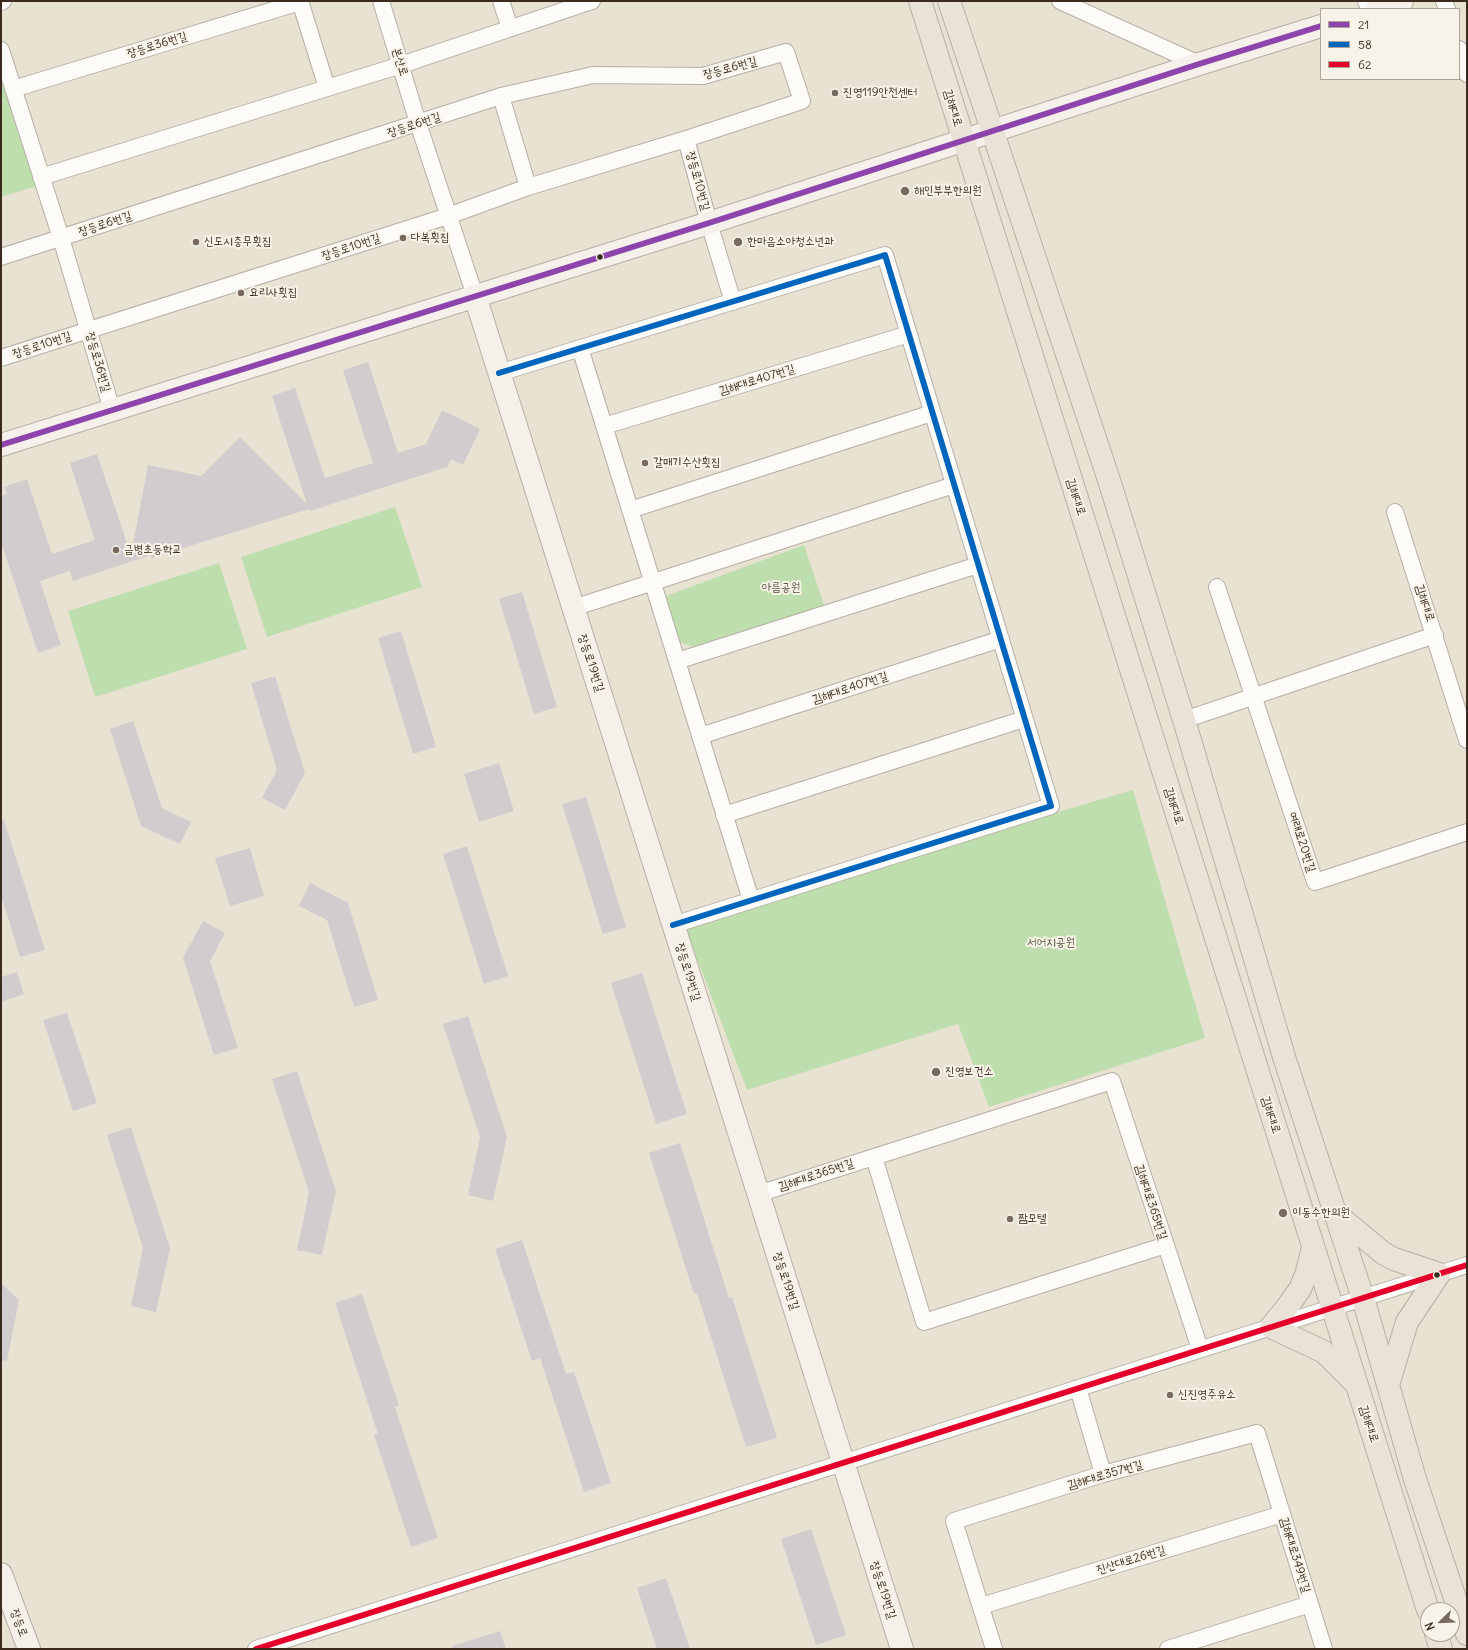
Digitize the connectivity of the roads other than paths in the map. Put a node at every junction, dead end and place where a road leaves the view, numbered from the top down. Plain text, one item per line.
1 (300, 1) edge
2 (381, 1) edge
3 (502, 1) edge
4 (592, 1) edge
5 (920, 1) edge
6 (949, 1) edge
7 (1060, 1) edge
8 (1402, 1) edge
9 (1380, 8) edge
10 (1320, 26) edge
11 (510, 28) junction
12 (1, 50) edge
13 (1460, 52) edge
14 (1199, 64) junction
15 (401, 65) junction
16 (1467, 74) edge
17 (13, 88) junction
18 (326, 88) junction
19 (501, 96) junction
20 (418, 123) junction
21 (992, 132) junction
22 (686, 138) junction
23 (964, 140) junction
24 (41, 177) junction
25 (528, 187) junction
26 (448, 216) junction
27 (709, 223) junction
28 (61, 238) junction
29 (1, 257) edge
30 (474, 296) junction
31 (733, 302) junction
32 (88, 330) junction
33 (909, 334) junction
34 (580, 348) junction
35 (1, 358) edge
36 (499, 373) junction
37 (112, 410) junction
38 (932, 413) junction
39 (604, 426) junction
40 (1, 445) edge
41 (954, 485) junction
42 (630, 510) junction
43 (1395, 512) dead end
44 (978, 565) junction
45 (652, 582) junction
46 (1217, 587) dead end
47 (573, 608) junction
48 (1435, 635) junction
49 (1001, 639) junction
50 (677, 661) junction
51 (1253, 696) junction
52 (1024, 719) junction
53 (1184, 720) junction
54 (700, 736) junction
55 (1467, 740) edge
56 (724, 815) junction
57 (1467, 832) edge
58 (750, 900) junction
59 (673, 925) junction
60 (874, 1156) junction
61 (758, 1194) junction
62 (1335, 1212) junction
63 (1166, 1246) junction
64 (1313, 1248) junction
65 (1467, 1265) edge
66 (1439, 1274) junction
67 (1363, 1298) junction
68 (1332, 1308) junction
69 (1271, 1327) junction
70 (1200, 1349) junction
71 (1356, 1385) junction
72 (1388, 1385) junction
73 (1078, 1388) junction
74 (1257, 1433) joint
75 (843, 1463) junction
76 (1103, 1474) junction
77 (1282, 1514) junction
78 (1, 1574) edge
79 (1425, 1602) edge
80 (1310, 1604) junction
81 (981, 1606) junction
82 (1467, 1634) edge
83 (29, 1649) edge
84 (256, 1649) edge
85 (902, 1649) edge
86 (994, 1649) edge
87 (1168, 1649) edge
88 (1324, 1649) edge

1 - 17 street, 장등로36번길
1 - 18 street, 장등로36번길
2 - 15 street, 본산로
3 - 11 street
4 - 11 street
5 - 23 main road, 김해대로
6 - 21 main road
7 - 14 street
8 - 9 main road
10 - 14 main road
11 - 15 street
12 - 17 street, 장등로36번길
13 - 16 street
14 - 21 main road
15 - 18 street
15 - 20 street, 본산로
17 - 24 street, 장등로36번길
18 - 24 street
19 - 20 street, 장등로6번길
19 - 22 street, 장등로6번길
19 - 25 street
20 - 26 street, 본산로
20 - 28 street, 장등로6번길
21 - 23 main road
21 - 53 main road
22 - 25 street, 장등로10번길
22 - 27 street, 장등로10번길
23 - 27 main road
23 - 64 main road, 김해대로
24 - 28 street, 장등로36번길
25 - 26 street, 장등로10번길
26 - 30 street, 본산로
26 - 32 street, 장등로10번길
27 - 30 main road
27 - 31 street, 장등로10번길
28 - 29 street, 장등로6번길
28 - 32 street, 장등로36번길
30 - 36 main road, 장등로19번길
30 - 37 main road
31 - 33 street
31 - 34 street
32 - 35 street, 장등로10번길
32 - 37 street, 장등로36번길
33 - 38 street
33 - 39 street, 김해대로407번길
34 - 36 street
34 - 39 street
36 - 47 main road, 장등로19번길
37 - 40 main road
38 - 41 street
38 - 42 street
39 - 42 street
41 - 44 street
41 - 45 street
42 - 45 street
43 - 48 street, 김해대로
44 - 49 street
44 - 50 street
45 - 47 street
45 - 50 street
46 - 51 street
47 - 59 main road, 장등로19번길
48 - 51 street
48 - 55 street, 김해대로
49 - 52 street
49 - 54 street, 김해대로407번길
50 - 54 street
51 - 53 street
51 - 57 street, 여래로20번길
52 - 56 street
52 - 58 street
53 - 62 main road
54 - 56 street
56 - 58 street
58 - 59 street
59 - 61 main road, 장등로19번길
60 - 61 street, 김해대로365번길
60 - 63 street, 김해대로365번길
60 - 63 street, 김해대로365번길
61 - 75 main road, 장등로19번길
62 - 66 main road
62 - 67 main road
63 - 70 street
64 - 68 main road, 김해대로
64 - 69 main road
65 - 66 street
66 - 67 street
66 - 72 main road
67 - 68 street
67 - 72 main road
68 - 69 street
68 - 71 main road, 김해대로
69 - 70 street
69 - 71 main road
70 - 73 street
71 - 79 main road, 김해대로
72 - 82 main road
73 - 75 street
73 - 76 street
74 - 76 street, 김해대로357번길
74 - 77 street, 김해대로349번길
75 - 84 street
75 - 85 main road, 장등로19번길
76 - 81 street, 김해대로357번길
77 - 80 street, 김해대로349번길
77 - 81 street, 진산대로26번길
78 - 83 main road, 장등로
80 - 87 street, 김해대로349번길
80 - 88 street
81 - 86 street

